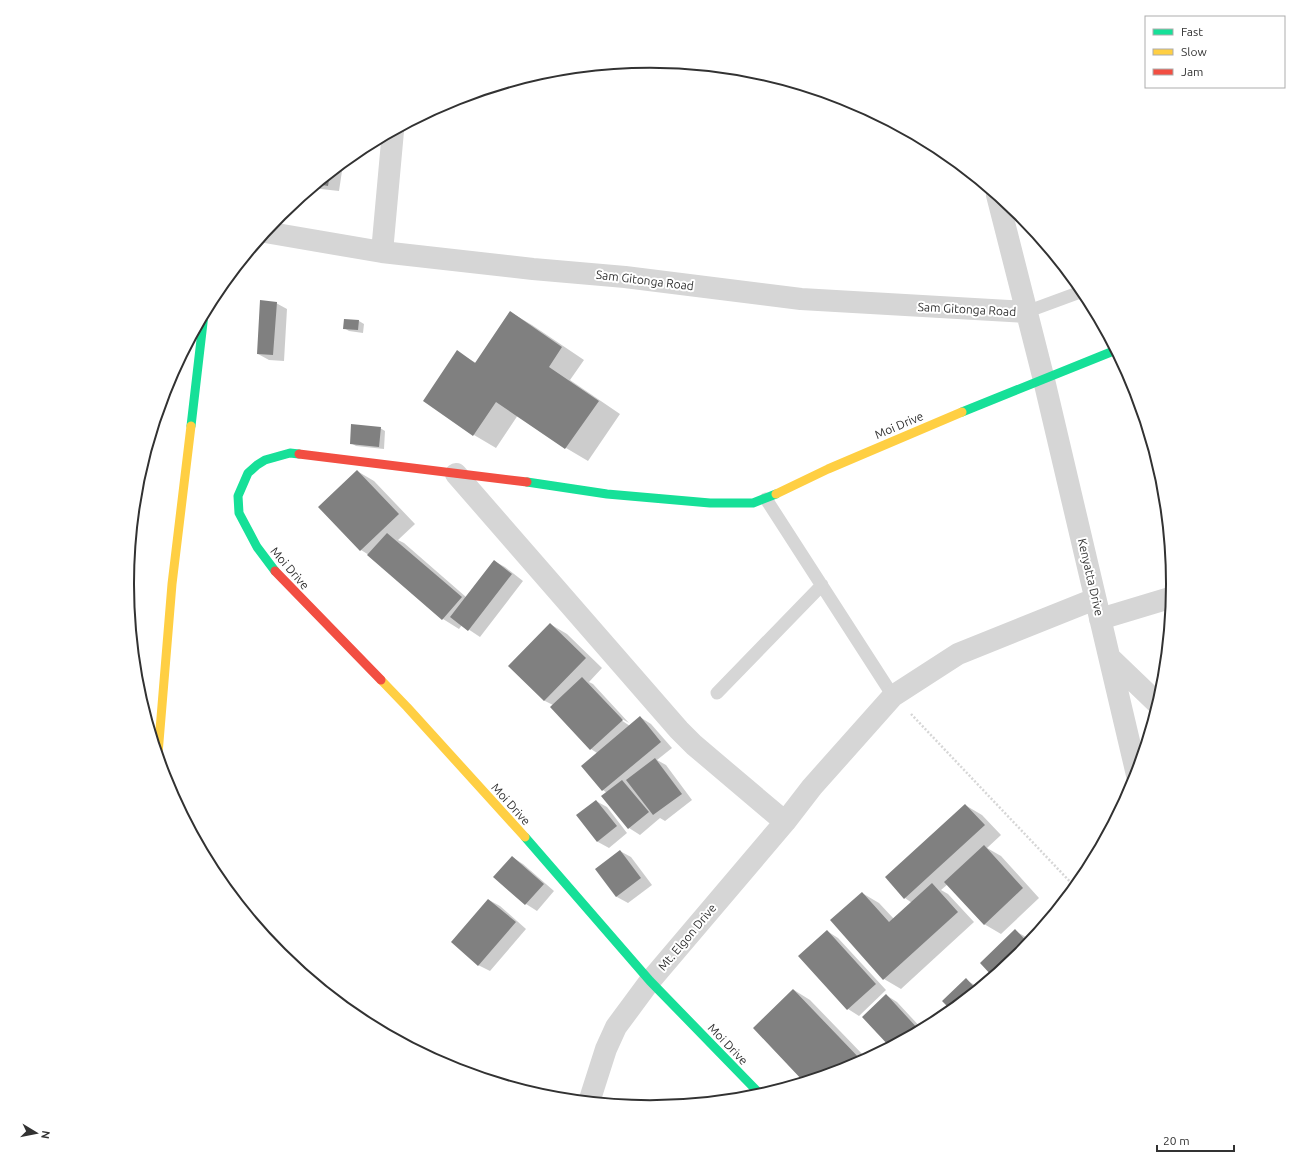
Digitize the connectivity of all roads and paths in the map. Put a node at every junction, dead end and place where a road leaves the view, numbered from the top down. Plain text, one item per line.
1 (392, 137) edge
2 (999, 203) edge
3 (272, 233) edge
4 (382, 252) junction
5 (1077, 293) edge
6 (1026, 312) junction
7 (202, 327) edge
8 (1112, 352) edge
9 (1044, 380) junction
10 (456, 474) junction
11 (766, 499) junction
12 (822, 585) junction
13 (1167, 598) edge
14 (1098, 609) junction
15 (1110, 658) junction
16 (717, 693) dead end
17 (893, 696) junction
18 (1153, 700) edge
19 (159, 743) edge
20 (1135, 765) edge
21 (785, 822) junction
22 (1071, 883) edge
23 (650, 981) junction
24 (756, 1090) edge
25 (590, 1098) edge

1 - 4 street
2 - 6 street, Kenyatta Drive
3 - 4 street, Sam Gitonga Road
4 - 6 street, Sam Gitonga Road
5 - 6 lane
6 - 9 street, Kenyatta Drive
7 - 19 street
8 - 9 street, Moi Drive
9 - 11 street, Moi Drive
9 - 14 street, Kenyatta Drive
10 - 11 street, Moi Drive
10 - 21 street
10 - 23 street, Moi Drive
11 - 12 lane
12 - 16 lane
12 - 17 lane
13 - 14 street, Mt. Elgon Drive
14 - 15 street, Kenyatta Drive
14 - 17 street, Mt. Elgon Drive
15 - 18 street
15 - 20 street, Kenyatta Drive
17 - 21 street, Mt. Elgon Drive
17 - 22 path
21 - 23 street, Mt. Elgon Drive
23 - 24 street, Moi Drive
23 - 25 street, Mt. Elgon Drive

